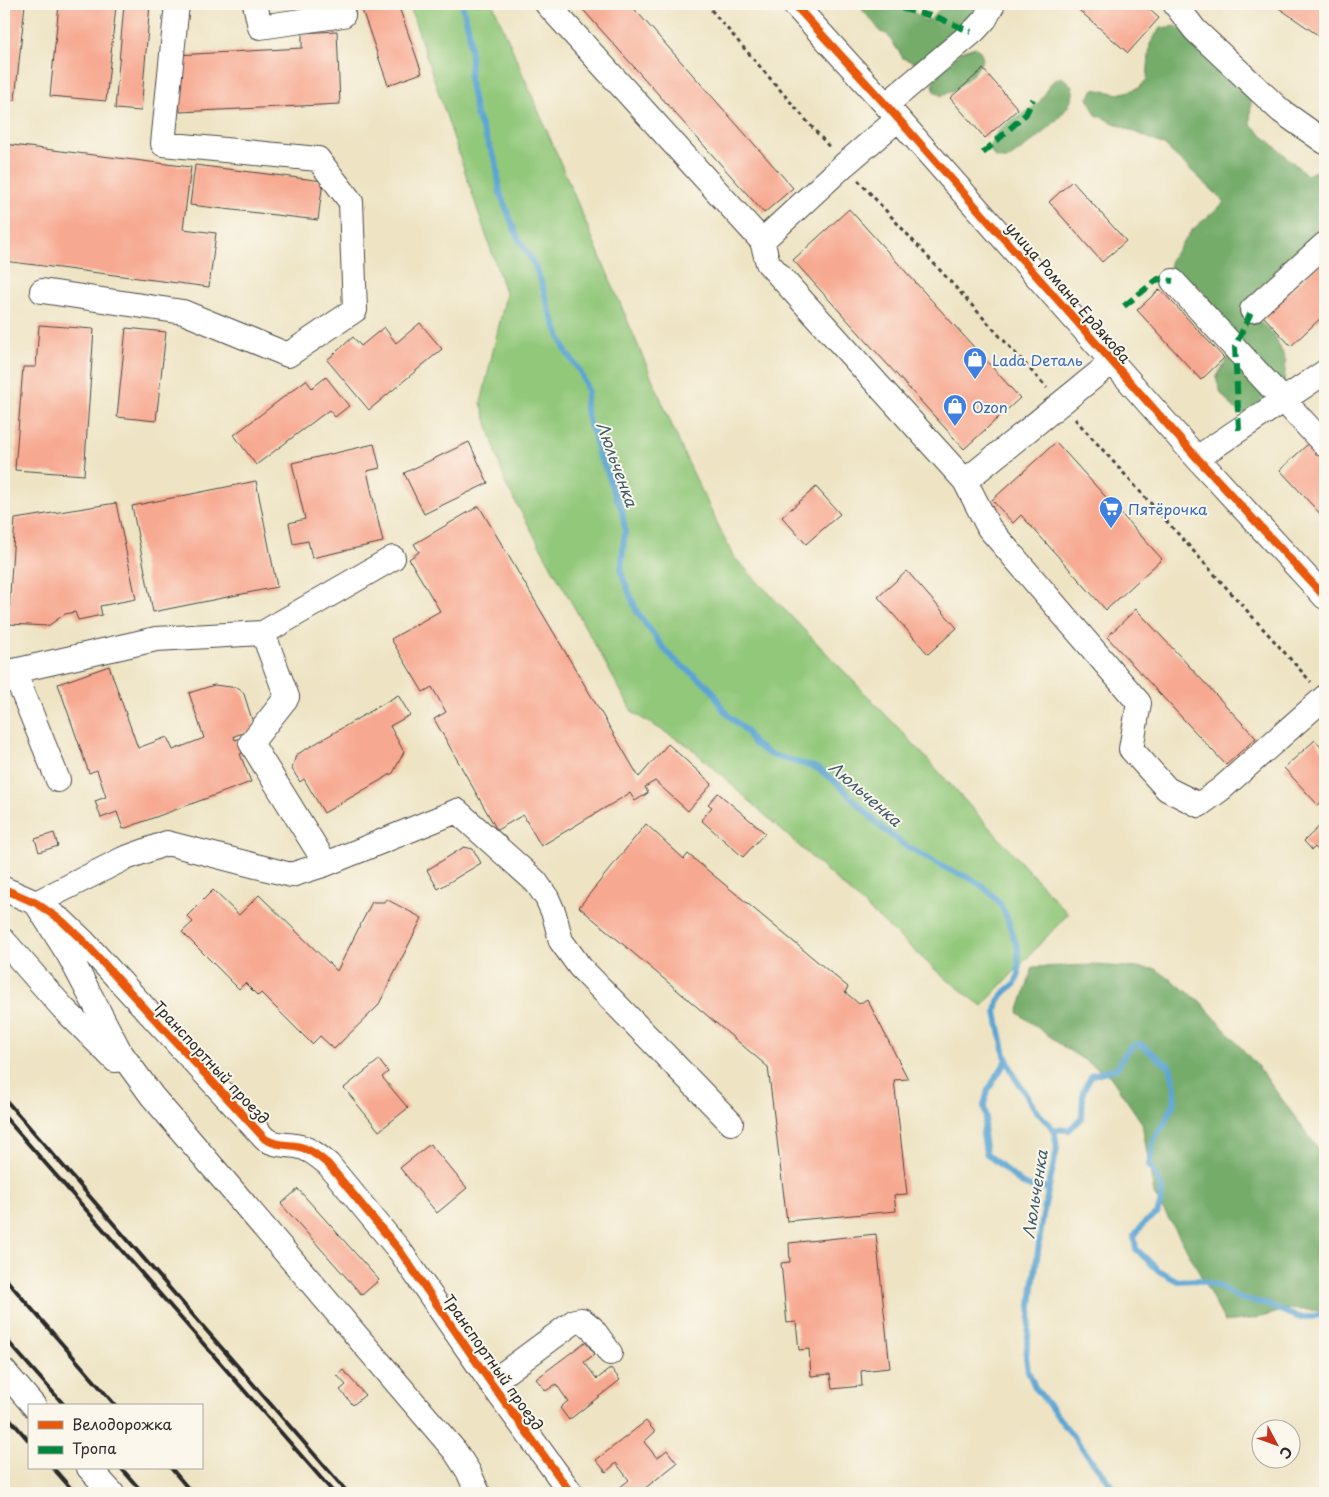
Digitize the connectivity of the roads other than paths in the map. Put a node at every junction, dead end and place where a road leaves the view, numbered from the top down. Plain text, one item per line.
1 (177, 4) edge
2 (255, 4) edge
3 (339, 4) edge
4 (547, 4) edge
5 (794, 4) edge
6 (993, 4) edge
7 (1176, 4) edge
8 (892, 112) junction
9 (1325, 142) edge
10 (762, 241) junction
11 (1325, 244) edge
12 (1173, 281) dead end
13 (42, 291) dead end
14 (1252, 310) dead end
15 (1112, 362) junction
16 (1325, 372) edge
17 (1284, 400) junction
18 (1325, 445) edge
19 (1197, 458) junction
20 (965, 481) junction
21 (393, 558) dead end
22 (1325, 597) edge
23 (263, 633) junction
24 (1325, 697) edge
25 (58, 780) dead end
26 (326, 864) junction
27 (4, 889) edge
28 (36, 903) junction
29 (4, 941) edge
30 (152, 1096) junction
31 (731, 1123) dead end
32 (610, 1353) dead end
33 (4, 1372) edge
34 (491, 1383) junction
35 (32, 1404) edge
36 (91, 1470) edge
37 (112, 1493) edge
38 (478, 1493) edge
39 (571, 1493) edge

1 - 13 street
2 - 3 street
4 - 10 street
5 - 8 street, улица Романа Ердякова
6 - 8 street
7 - 9 street
8 - 10 street
8 - 15 street, улица Романа Ердякова
10 - 20 street
11 - 14 street
12 - 17 street
15 - 19 street, улица Романа Ердякова
15 - 20 street
16 - 17 street
17 - 18 street
17 - 19 street
19 - 22 street, улица Романа Ердякова
20 - 24 street
21 - 23 street
23 - 25 street
23 - 26 street
26 - 28 street
26 - 31 street
27 - 28 street, Транспортный проезд
28 - 30 street
28 - 34 street, Транспортный проезд
29 - 30 street
30 - 38 street
32 - 34 street
33 - 35 street
34 - 39 street, Транспортный проезд
36 - 37 street

